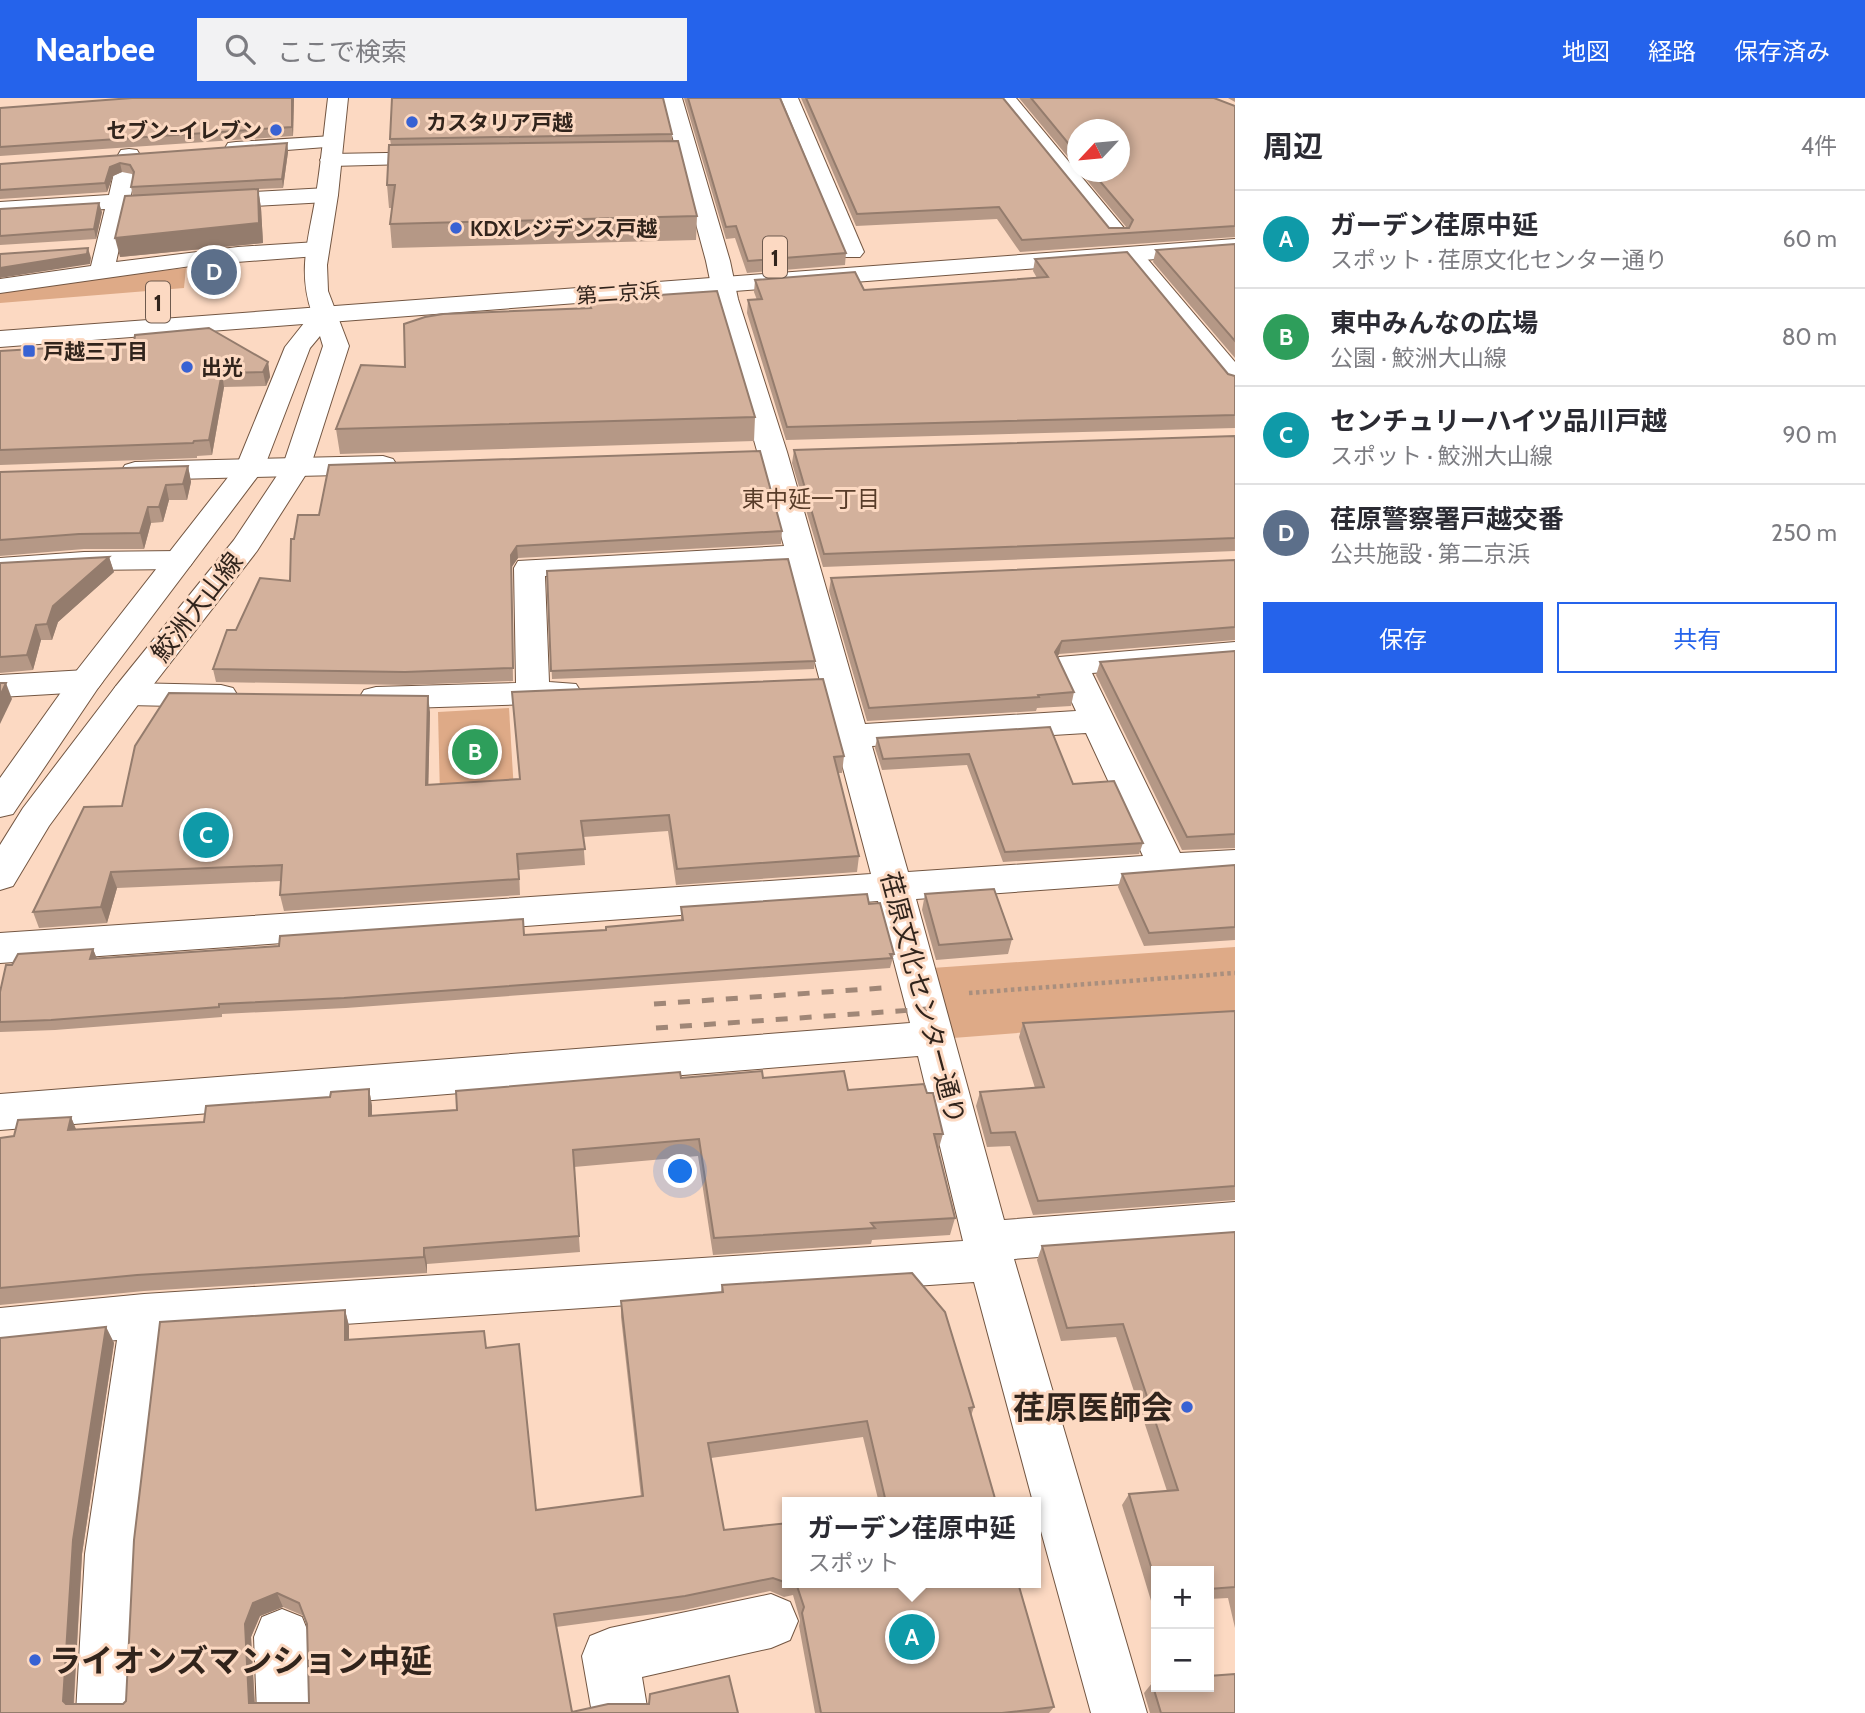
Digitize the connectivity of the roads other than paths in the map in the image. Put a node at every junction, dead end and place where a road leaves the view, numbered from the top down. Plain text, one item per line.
1 (338, 98) edge
2 (672, 98) edge
3 (788, 98) edge
4 (1004, 98) edge
5 (212, 150) edge
6 (123, 151) edge
7 (331, 151) junction
8 (688, 153) junction
9 (660, 154) edge
10 (457, 158) edge
11 (327, 195) junction
12 (118, 204) junction
13 (0, 209) edge
14 (1235, 225) edge
15 (1116, 233) junction
16 (1235, 246) edge
17 (108, 247) junction
18 (81, 249) edge
19 (317, 249) junction
20 (852, 252) junction
21 (827, 254) edge
22 (1131, 254) junction
23 (690, 263) dead end
24 (727, 269) junction
25 (102, 272) junction
26 (0, 286) edge
27 (290, 292) dead end
28 (326, 298) junction
29 (1235, 337) edge
30 (0, 339) edge
31 (1203, 340) junction
32 (1235, 379) edge
33 (405, 465) edge
34 (250, 468) junction
35 (296, 468) junction
36 (106, 472) edge
37 (179, 560) junction
38 (0, 567) edge
39 (814, 571) junction
40 (1235, 652) edge
41 (86, 681) junction
42 (0, 686) edge
43 (588, 691) edge
44 (533, 693) junction
45 (128, 694) junction
46 (254, 696) edge
47 (351, 698) edge
48 (1098, 722) junction
49 (850, 736) junction
50 (0, 805) edge
51 (1235, 863) edge
52 (1167, 866) junction
53 (0, 876) edge
54 (892, 885) junction
55 (0, 948) edge
56 (934, 1038) junction
57 (0, 1112) edge
58 (1235, 1222) edge
59 (989, 1250) junction
60 (144, 1316) junction
61 (0, 1330) edge
62 (771, 1621) dead end
63 (282, 1637) dead end
64 (1113, 1711) edge
65 (104, 1713) edge
66 (285, 1713) edge
67 (620, 1713) edge

1 - 7 main road, 鮫洲大山線
2 - 8 main road, 荏原文化センター通り
3 - 20 main road
4 - 15 main road
5 - 7 main road
6 - 12 main road
7 - 10 main road
7 - 11 main road, 鮫洲大山線
8 - 9 main road
8 - 24 main road, 荏原文化センター通り
11 - 12 main road
11 - 19 main road, 鮫洲大山線
12 - 13 main road
12 - 17 main road
14 - 15 main road
15 - 20 main road
16 - 22 main road, 第二京浜 / 1
17 - 18 main road
17 - 25 main road
19 - 25 main road
19 - 28 main road, 鮫洲大山線
20 - 21 main road
22 - 24 main road, 第二京浜 / 1
22 - 31 main road
23 - 24 main road, 第二京浜 / 1
24 - 28 main road, 第二京浜 / 1
24 - 39 main road, 荏原文化センター通り
25 - 26 main road
27 - 28 main road, 第二京浜 / 1
28 - 30 main road, 第二京浜 / 1
28 - 34 main road, 鮫洲大山線
28 - 35 main road, 鮫洲大山線
29 - 31 main road
31 - 32 main road
33 - 35 main road
34 - 35 main road
34 - 36 main road
34 - 37 main road, 鮫洲大山線
35 - 45 main road, 鮫洲大山線
37 - 38 main road
37 - 41 main road, 鮫洲大山線
39 - 44 main road
39 - 49 main road, 荏原文化センター通り
40 - 48 main road
41 - 42 main road
41 - 50 main road, 鮫洲大山線
43 - 44 main road
44 - 47 main road
45 - 46 main road
45 - 53 main road, 鮫洲大山線
48 - 49 main road
48 - 52 main road
49 - 54 main road, 荏原文化センター通り
51 - 52 main road
52 - 54 main road
54 - 55 main road
54 - 56 main road, 荏原文化センター通り
56 - 57 main road
56 - 59 main road, 荏原文化センター通り
58 - 59 main road
59 - 60 main road
59 - 64 main road, 荏原文化センター通り
60 - 61 main road
60 - 65 main road
62 - 67 main road
63 - 66 main road

